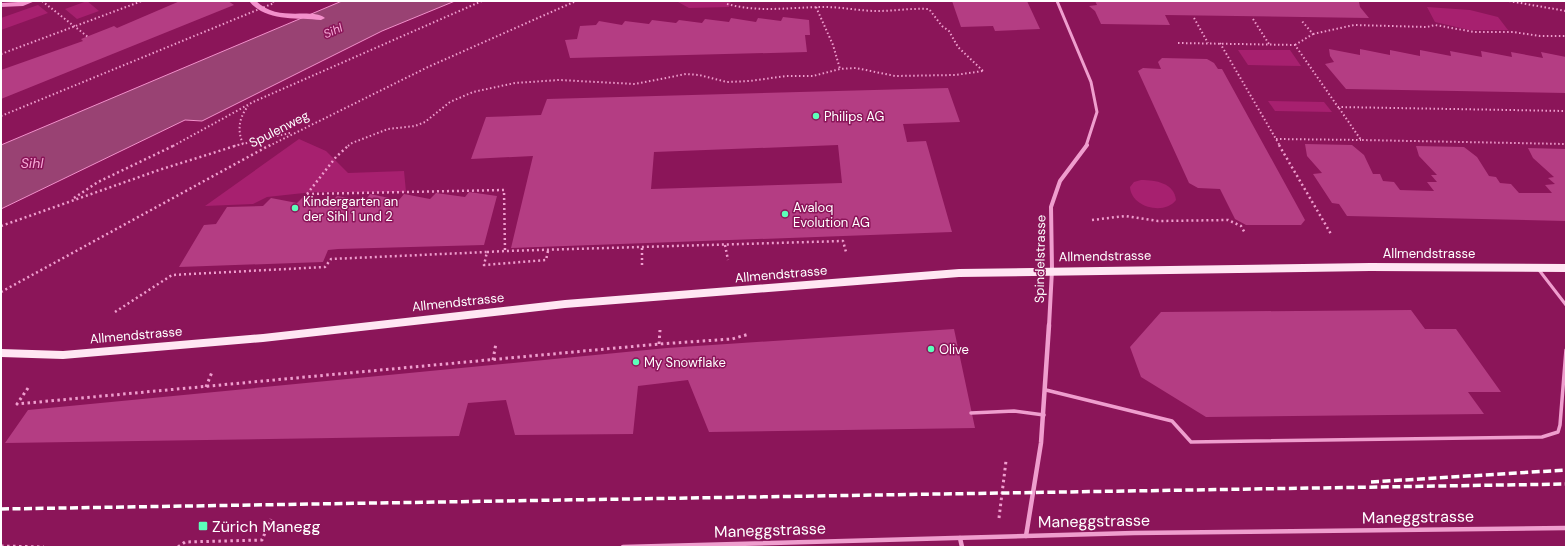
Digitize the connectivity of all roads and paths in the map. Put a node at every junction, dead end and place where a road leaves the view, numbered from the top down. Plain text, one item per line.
1 (142, 1) edge
2 (273, 1) edge
3 (482, 1) edge
4 (576, 1) edge
5 (1057, 1) edge
6 (1509, 1) edge
7 (43, 2) edge
8 (570, 2) edge
9 (727, 4) dead end
10 (816, 7) junction
11 (1566, 11) edge
12 (1194, 18) dead end
13 (1253, 18) dead end
14 (1301, 20) dead end
15 (75, 27) junction
16 (1313, 34) junction
17 (1566, 36) edge
18 (88, 37) dead end
19 (1178, 43) dead end
20 (1208, 43) junction
21 (1220, 43) junction
22 (1269, 44) junction
23 (1295, 45) junction
24 (1, 54) edge
25 (840, 69) junction
26 (251, 103) junction
27 (1338, 107) junction
28 (1566, 111) edge
29 (1, 116) edge
30 (293, 133) junction
31 (1276, 139) junction
32 (1361, 140) junction
33 (243, 144) junction
34 (1566, 144) edge
35 (74, 198) junction
36 (1092, 220) dead end
37 (1, 226) edge
38 (1246, 233) dead end
39 (1331, 234) dead end
40 (725, 245) junction
41 (642, 248) junction
42 (505, 251) junction
43 (548, 251) junction
44 (487, 252) junction
45 (846, 252) dead end
46 (728, 260) dead end
47 (642, 267) dead end
48 (1537, 267) junction
49 (1566, 268) edge
50 (1052, 270) junction
51 (1, 292) edge
52 (1566, 305) edge
53 (115, 312) dead end
54 (660, 330) dead end
55 (749, 334) dead end
56 (496, 343) dead end
57 (659, 344) junction
58 (1566, 350) edge
59 (1, 353) edge
60 (493, 360) junction
61 (212, 372) dead end
62 (206, 386) junction
63 (28, 388) dead end
64 (1046, 390) junction
65 (971, 413) dead end
66 (1044, 415) junction
67 (1006, 461) dead end
68 (271, 519) dead end
69 (1566, 528) edge
70 (1026, 536) junction
71 (1000, 537) junction
72 (960, 538) junction
73 (1, 546) edge
74 (44, 547) edge
75 (178, 547) edge
76 (623, 547) edge
77 (668, 547) edge
78 (962, 547) edge

1 - 15 path
2 - 29 path
3 - 26 path
4 - 8 path, Spulenweg
5 - 50 street, Spindelstrasse
6 - 11 path
7 - 15 path
8 - 30 path, Spulenweg
9 - 10 path
10 - 25 path
10 - 25 path
12 - 20 path
13 - 22 path
14 - 16 path
15 - 18 path
15 - 24 path
16 - 17 path
16 - 23 path
19 - 20 path
20 - 21 path
21 - 22 path
21 - 31 path
22 - 23 path
23 - 27 path
25 - 42 path
26 - 33 path
26 - 35 path
27 - 28 path
27 - 32 path
30 - 33 path
30 - 51 path, Spulenweg
31 - 32 path
31 - 39 path
32 - 34 path
33 - 35 path
35 - 37 path
36 - 38 path
40 - 41 path
40 - 45 path
40 - 46 path
41 - 43 path
41 - 47 path
42 - 43 path
42 - 44 path
43 - 44 path
44 - 53 path
48 - 49 main road, Allmendstrasse
48 - 50 main road, Allmendstrasse
48 - 52 lane
50 - 59 main road, Allmendstrasse
50 - 64 street, Spindelstrasse
54 - 57 path
55 - 57 path
56 - 60 path
57 - 60 path
58 - 64 lane
60 - 62 path
61 - 62 path
62 - 63 path
64 - 66 street, Spindelstrasse
65 - 66 lane
66 - 70 street, Spindelstrasse
67 - 71 path
68 - 75 path
69 - 70 street, Maneggstrasse
70 - 71 street, Maneggstrasse
71 - 72 street, Maneggstrasse
72 - 77 street, Maneggstrasse
72 - 78 street
73 - 74 path
76 - 77 street, Maneggstrasse

